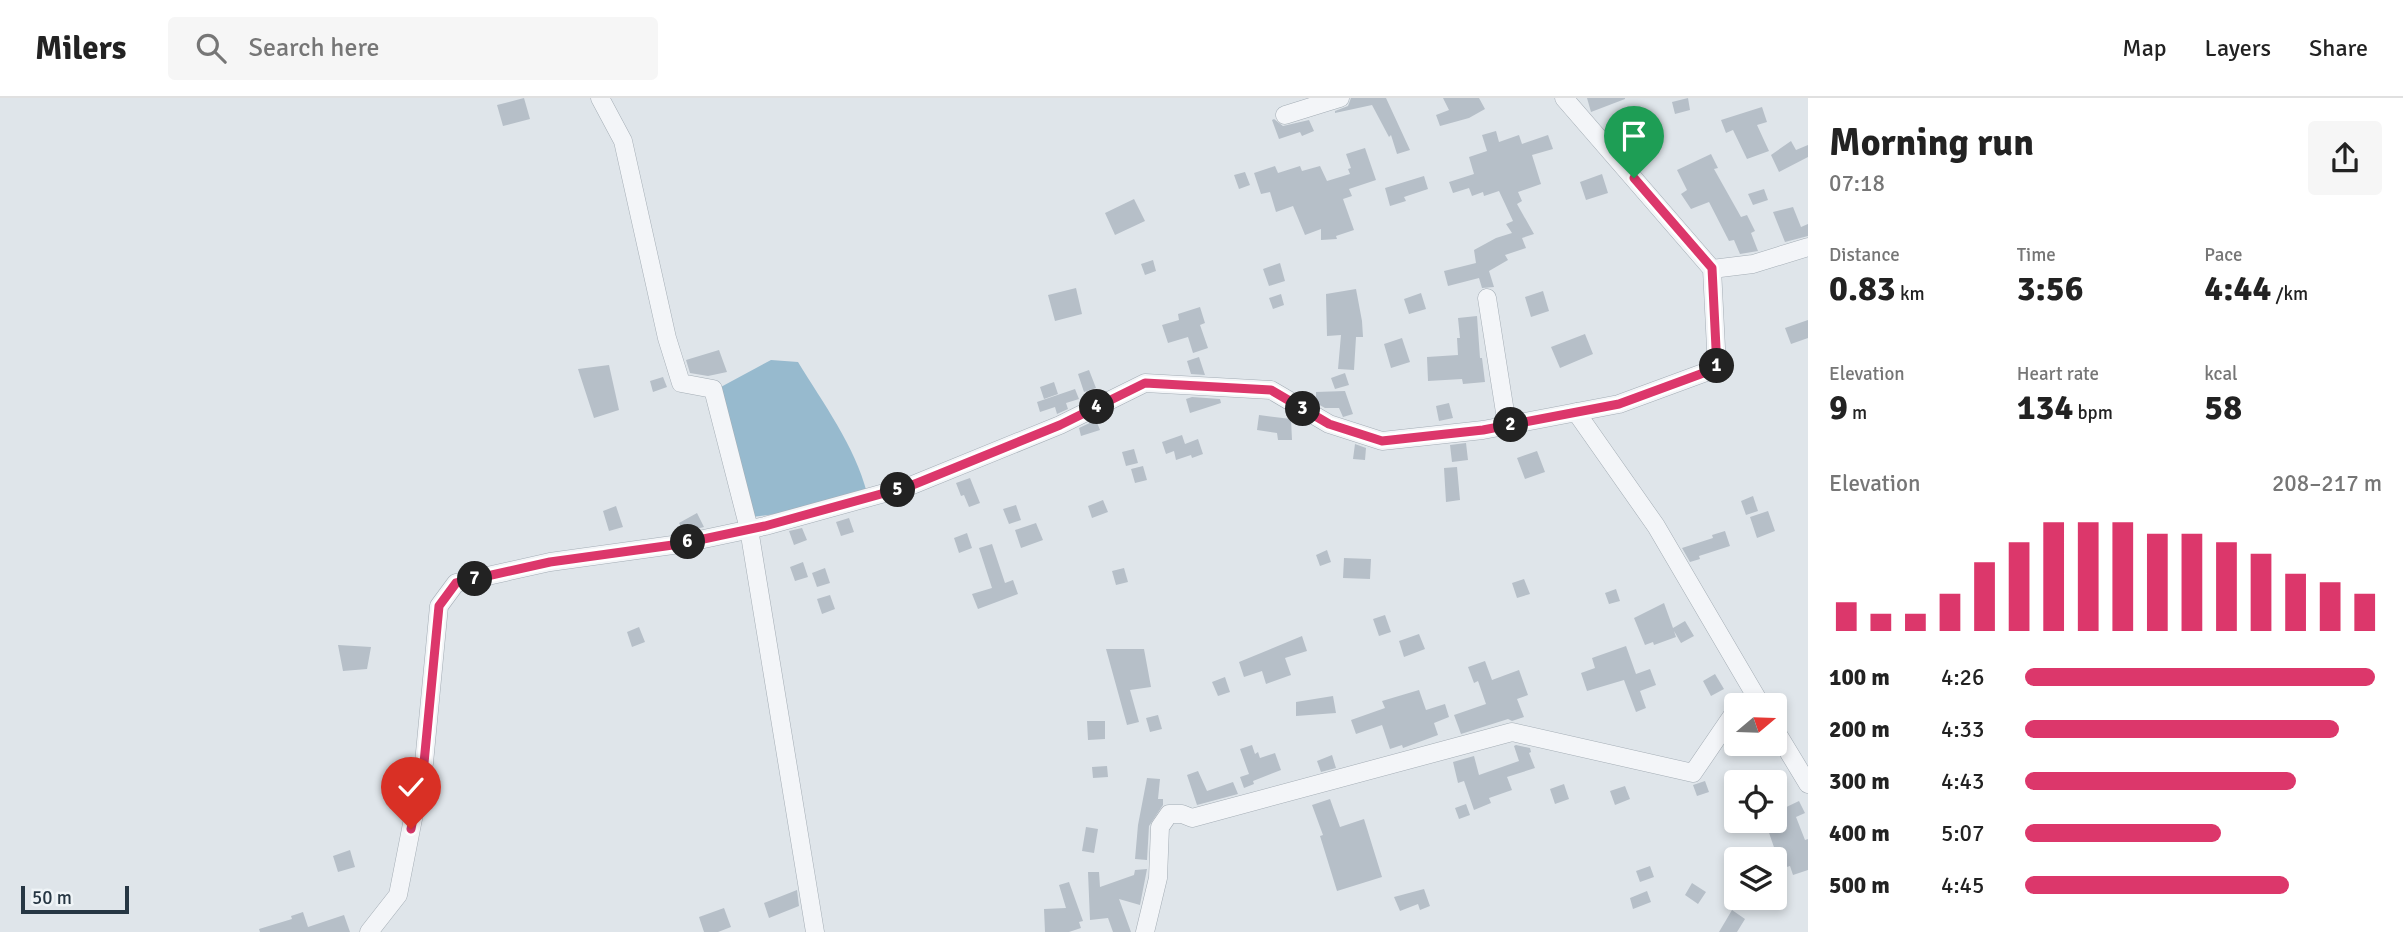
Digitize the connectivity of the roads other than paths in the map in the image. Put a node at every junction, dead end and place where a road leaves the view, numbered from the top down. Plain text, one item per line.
1 (600, 98) edge
2 (1340, 98) edge
3 (1569, 99) edge
4 (1285, 115) dead end
5 (1808, 247) edge
6 (1712, 268) junction
7 (1487, 298) dead end
8 (1576, 412) junction
9 (1507, 425) junction
10 (749, 529) junction
11 (1751, 689) junction
12 (1748, 693) edge
13 (1754, 693) edge
14 (1724, 728) edge
15 (1787, 749) edge
16 (1808, 784) edge
17 (369, 932) edge
18 (815, 932) edge
19 (1145, 932) edge

1 - 10 street
2 - 4 street
3 - 6 street
5 - 6 street
6 - 8 street
7 - 9 street
8 - 9 street
8 - 11 street
9 - 10 street
10 - 17 street
10 - 18 street
11 - 12 street
11 - 13 street
14 - 19 street
15 - 16 street

